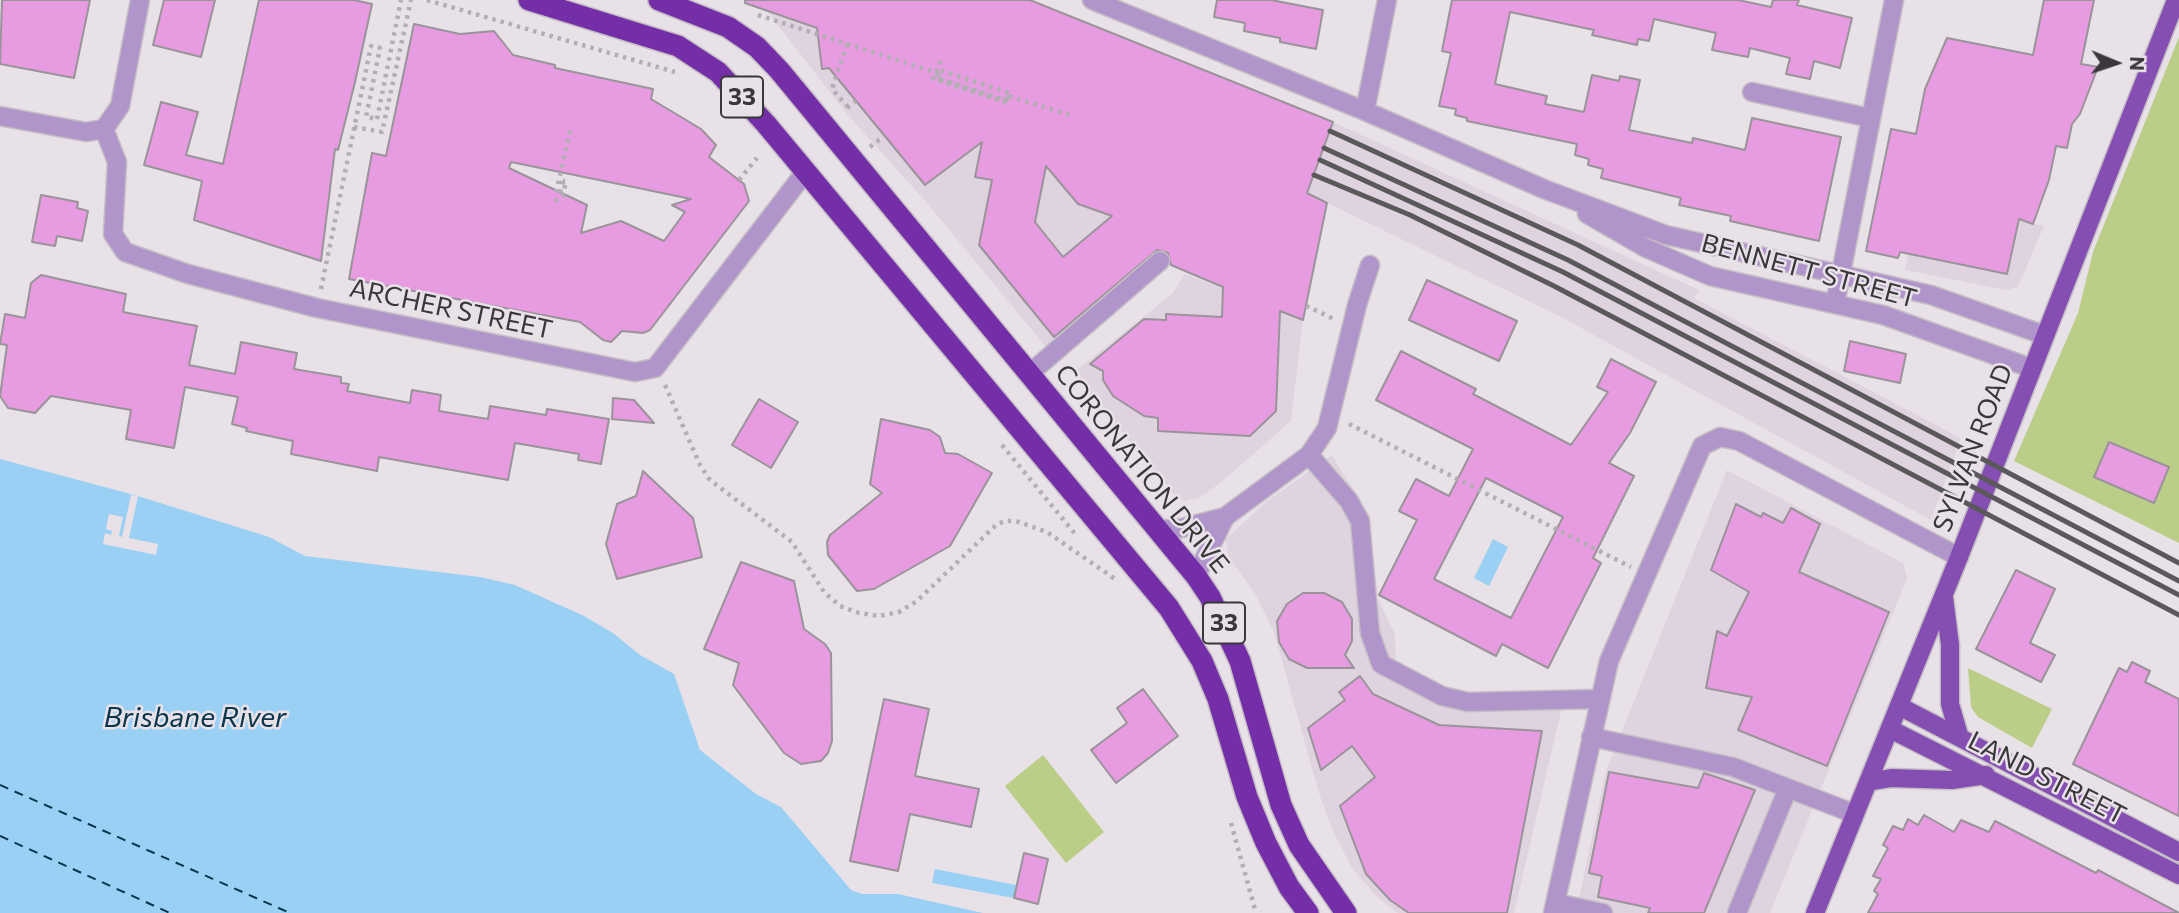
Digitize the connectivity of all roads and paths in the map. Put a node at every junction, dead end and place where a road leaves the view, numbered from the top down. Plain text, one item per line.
1 (140, 0) edge
2 (401, 0) edge
3 (411, 0) edge
4 (427, 0) edge
5 (529, 0) edge
6 (659, 0) edge
7 (1091, 0) edge
8 (1387, 0) edge
9 (1894, 0) edge
10 (2176, 0) edge
11 (758, 15) dead end
12 (847, 44) junction
13 (940, 61) dead end
14 (937, 73) junction
15 (685, 77) dead end
16 (1752, 92) dead end
17 (856, 101) dead end
18 (848, 107) junction
19 (1365, 111) junction
20 (841, 113) dead end
21 (0, 116) edge
22 (1073, 116) dead end
23 (1870, 118) junction
24 (377, 119) junction
25 (384, 121) junction
26 (354, 127) junction
27 (104, 129) junction
28 (569, 131) dead end
29 (884, 136) dead end
30 (870, 147) dead end
31 (757, 158) dead end
32 (806, 171) junction
33 (739, 180) dead end
34 (1544, 189) junction
35 (555, 201) dead end
36 (1160, 261) dead end
37 (1370, 265) dead end
38 (1840, 274) junction
39 (320, 294) dead end
40 (1835, 304) junction
41 (1306, 306) dead end
42 (1352, 326) junction
43 (2044, 335) junction
44 (655, 368) junction
45 (2031, 368) junction
46 (1028, 374) junction
47 (1347, 423) dead end
48 (1308, 455) junction
49 (1012, 461) dead end
50 (1225, 517) junction
51 (1158, 530) junction
52 (1082, 540) dead end
53 (1096, 556) dead end
54 (1959, 557) junction
55 (1095, 567) junction
56 (1648, 575) junction
57 (1196, 576) junction
58 (1121, 583) dead end
59 (1944, 596) junction
60 (1599, 699) junction
61 (1899, 706) junction
62 (1890, 729) junction
63 (1959, 735) junction
64 (1591, 737) junction
65 (1986, 775) junction
66 (1868, 782) junction
67 (1788, 788) junction
68 (1229, 814) dead end
69 (1855, 814) junction
70 (2179, 852) edge
71 (2179, 875) edge
72 (1555, 908) edge
73 (1256, 913) edge
74 (1308, 913) edge
75 (1346, 913) edge
76 (1603, 913) edge
77 (1737, 913) edge
78 (1815, 913) edge

1 - 27 street
2 - 24 path
3 - 25 path
4 - 15 path
5 - 32 highway, 33
6 - 46 highway, CORONATION DRIVE / 33
7 - 19 street, BENNETT STREET
8 - 19 street
9 - 23 street
10 - 43 main road, SYLVAN ROAD
11 - 12 path
12 - 14 path
12 - 18 path
13 - 14 path
14 - 22 path
16 - 23 street
17 - 18 path
18 - 20 path
19 - 34 street, BENNETT STREET
21 - 27 street
23 - 38 street
24 - 25 path
24 - 26 path
25 - 26 path
26 - 39 path
27 - 44 street, ARCHER STREET
28 - 35 path
29 - 30 path
31 - 33 path
32 - 44 street
32 - 74 highway, 33
34 - 38 street, BENNETT STREET
34 - 40 street, BENNETT STREET
36 - 46 street
37 - 42 street
38 - 40 street
38 - 43 street, BENNETT STREET
40 - 45 street, BENNETT STREET
41 - 42 path
42 - 48 street
43 - 45 main road, SYLVAN ROAD
44 - 55 path
45 - 54 main road, SYLVAN ROAD
46 - 51 highway, CORONATION DRIVE / 33
47 - 56 path
48 - 50 street
48 - 60 street
49 - 52 path
50 - 51 street
50 - 57 street
51 - 57 highway, CORONATION DRIVE / 33
53 - 55 path
54 - 56 street
54 - 59 main road, SYLVAN ROAD
55 - 58 path
56 - 60 street
57 - 75 highway, CORONATION DRIVE / 33
59 - 61 main road, SYLVAN ROAD
59 - 63 main road
60 - 64 street
61 - 62 main road, SYLVAN ROAD
61 - 63 main road, LAND STREET
62 - 65 main road, LAND STREET
62 - 66 main road, SYLVAN ROAD
63 - 70 main road, LAND STREET
64 - 67 street
64 - 72 street
65 - 66 main road
65 - 71 main road, LAND STREET
66 - 69 main road, SYLVAN ROAD
67 - 69 street
67 - 77 street
68 - 73 path
69 - 78 main road, SYLVAN ROAD
72 - 76 street

